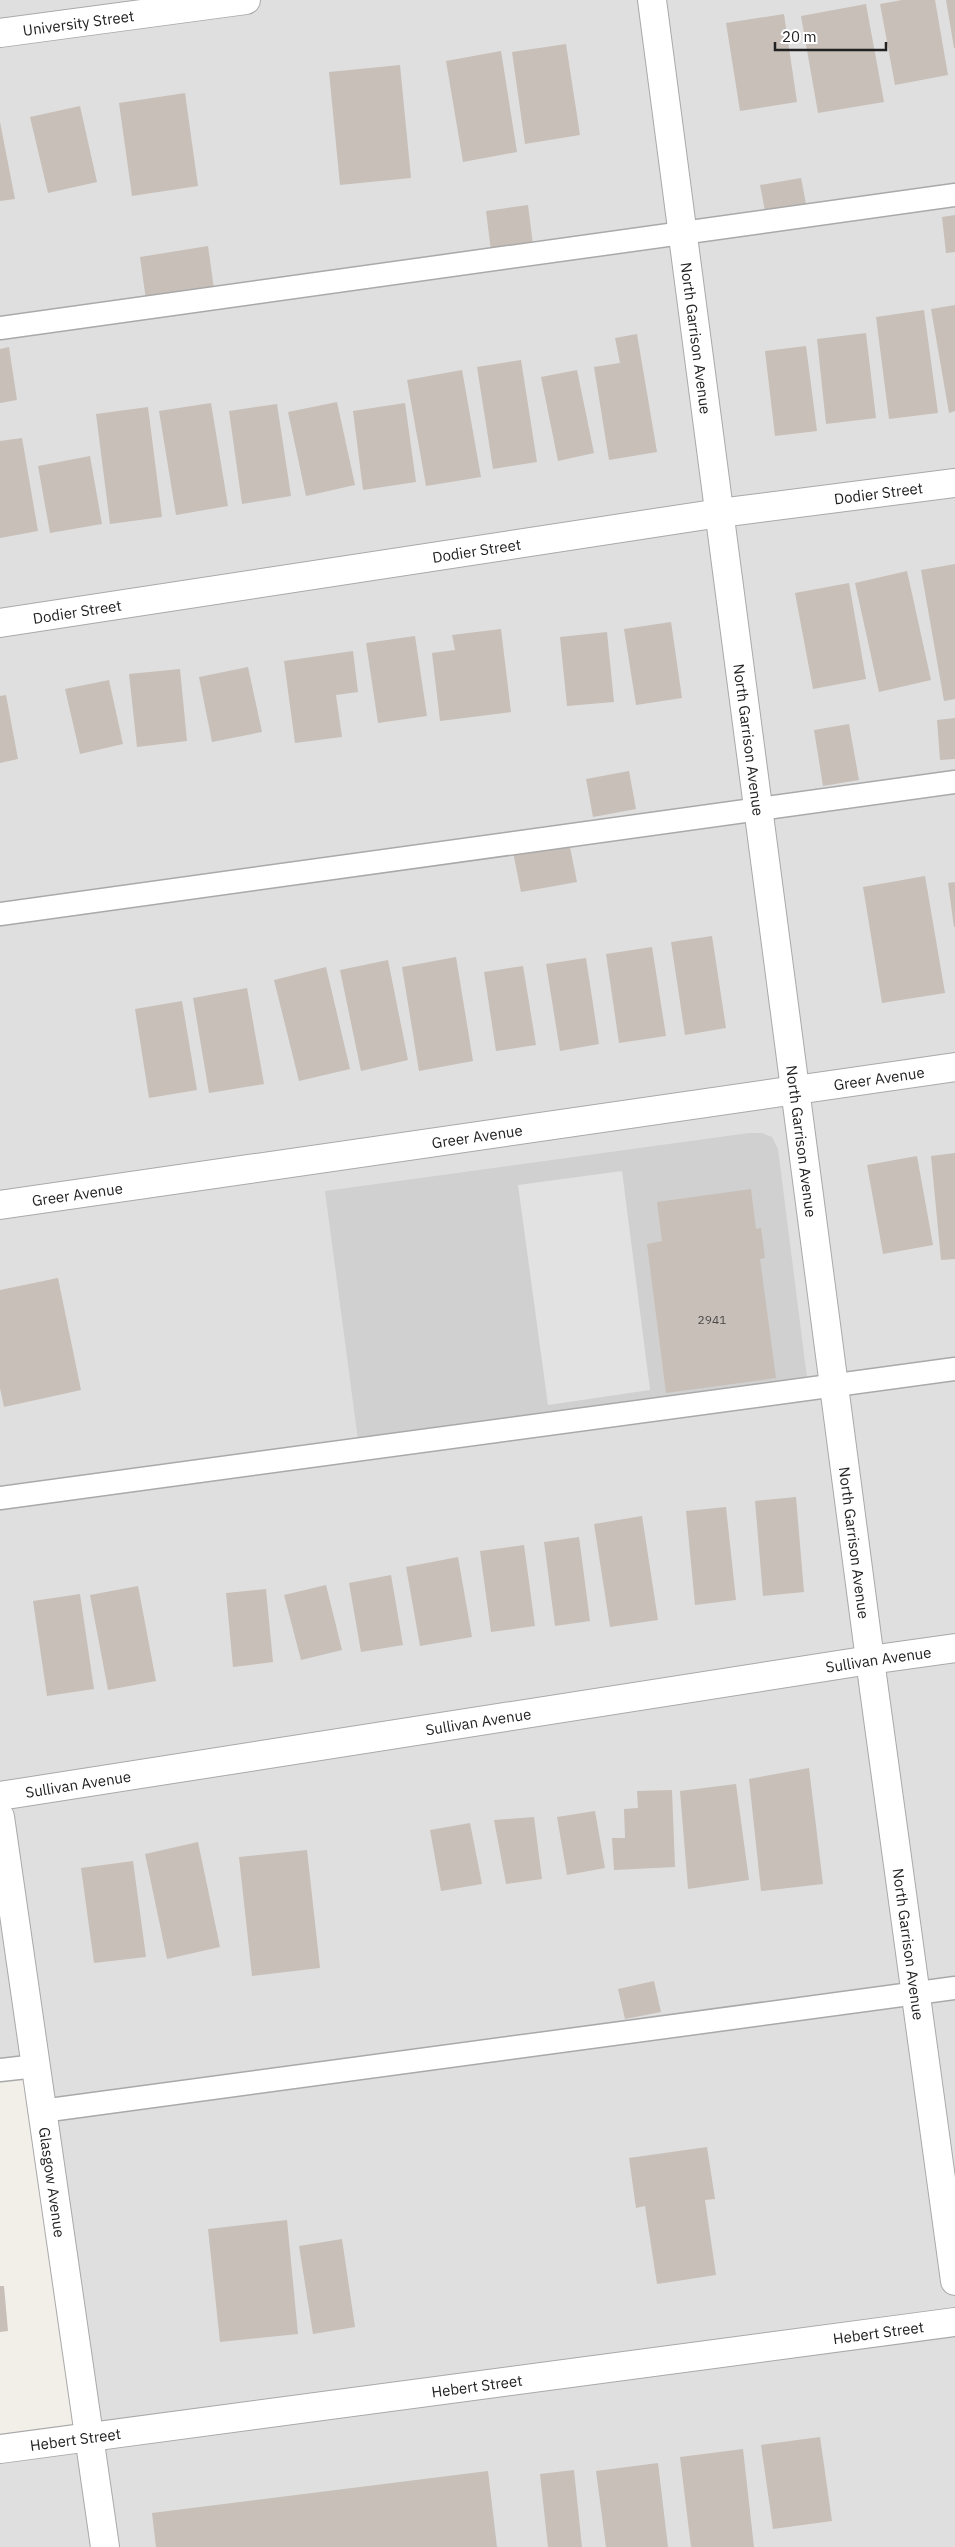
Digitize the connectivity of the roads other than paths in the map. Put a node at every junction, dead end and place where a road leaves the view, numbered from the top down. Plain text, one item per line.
1 (246, 0) edge
2 (652, 0) edge
3 (0, 33) edge
4 (955, 195) edge
5 (683, 233) junction
6 (0, 328) edge
7 (955, 483) edge
8 (720, 513) junction
9 (0, 623) edge
10 (955, 782) edge
11 (758, 810) junction
12 (0, 914) edge
13 (955, 1067) edge
14 (795, 1090) junction
15 (0, 1205) edge
16 (955, 1369) edge
17 (834, 1386) junction
18 (0, 1498) edge
19 (955, 1648) edge
20 (870, 1660) junction
21 (0, 1796) edge
22 (0, 1817) edge
23 (955, 1988) edge
24 (916, 1994) junction
25 (36, 2066) junction
26 (0, 2070) edge
27 (42, 2111) junction
28 (955, 2281) edge
29 (955, 2322) edge
30 (90, 2438) junction
31 (0, 2449) edge
32 (105, 2547) edge

1 - 3 street, University Street
2 - 5 street, North Garrison Avenue
4 - 5 lane
5 - 6 lane
5 - 8 street, North Garrison Avenue
7 - 8 street, Dodier Street
8 - 9 street, Dodier Street
8 - 11 street, North Garrison Avenue
10 - 11 lane
11 - 12 lane
11 - 14 street, North Garrison Avenue
13 - 14 street, Greer Avenue
14 - 15 street, Greer Avenue
14 - 17 street, North Garrison Avenue
16 - 17 lane
17 - 18 lane
17 - 20 street, North Garrison Avenue
19 - 20 street, Sullivan Avenue
20 - 21 street, Sullivan Avenue
20 - 24 street, North Garrison Avenue
22 - 25 street, Glasgow Avenue
23 - 24 lane
24 - 27 lane
24 - 28 street, North Garrison Avenue
25 - 26 lane
25 - 27 street, Glasgow Avenue
27 - 30 street, Glasgow Avenue
29 - 30 street, Hebert Street
30 - 31 street, Hebert Street
30 - 32 street, Glasgow Avenue

